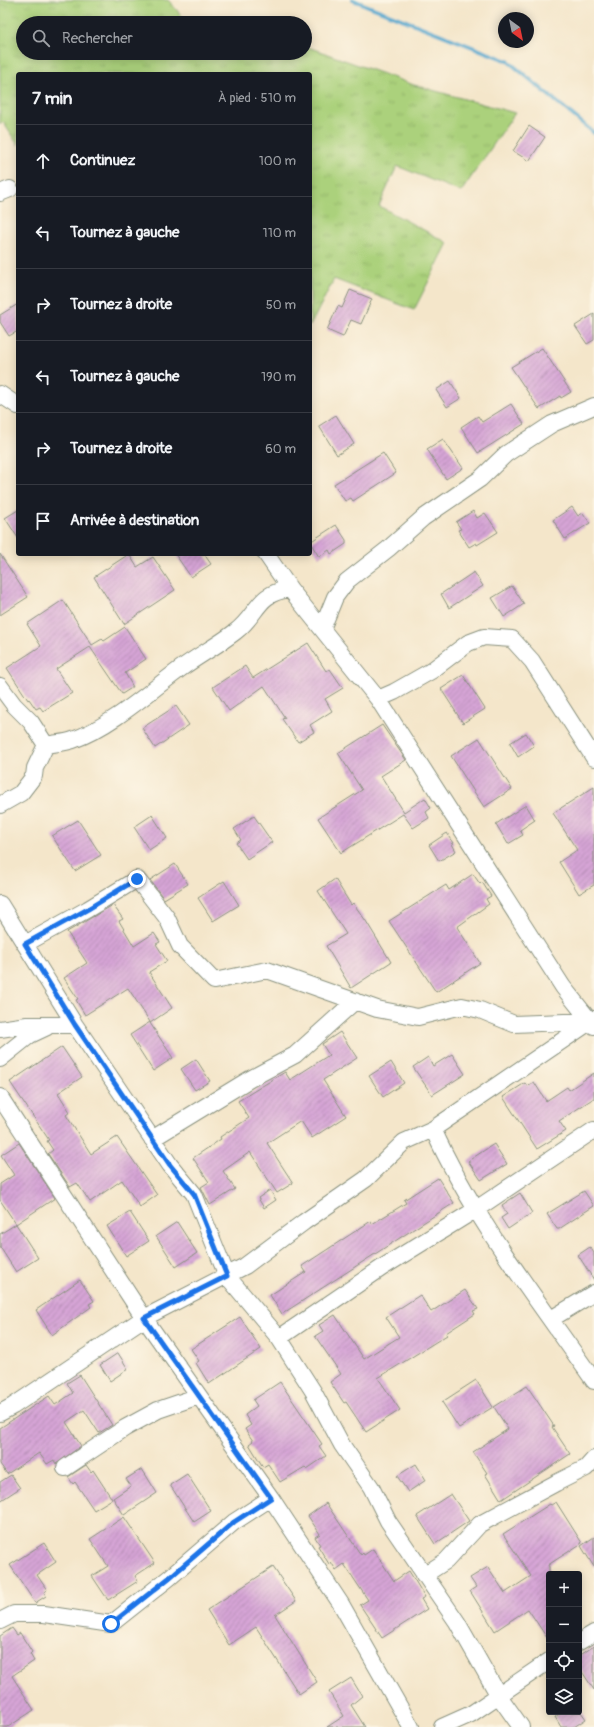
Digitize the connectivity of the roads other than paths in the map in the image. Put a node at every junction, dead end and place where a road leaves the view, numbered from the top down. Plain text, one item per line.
1 (0, 394) edge
2 (16, 405) edge
3 (594, 406) edge
4 (267, 556) edge
5 (290, 588) junction
6 (322, 629) junction
7 (0, 686) edge
8 (378, 699) junction
9 (46, 745) junction
10 (594, 758) edge
11 (0, 805) edge
12 (0, 904) edge
13 (25, 944) junction
14 (355, 1001) junction
15 (593, 1022) edge
16 (50, 1025) junction
17 (75, 1025) junction
18 (0, 1029) edge
19 (0, 1059) edge
20 (0, 1097) edge
21 (433, 1129) junction
22 (594, 1130) edge
23 (152, 1139) junction
24 (475, 1210) junction
25 (227, 1276) junction
26 (594, 1293) edge
27 (144, 1318) junction
28 (551, 1319) junction
29 (279, 1338) junction
30 (594, 1381) edge
31 (199, 1396) junction
32 (0, 1413) edge
33 (594, 1459) edge
34 (65, 1468) dead end
35 (271, 1498) junction
36 (424, 1575) junction
37 (0, 1621) edge
38 (594, 1633) edge
39 (582, 1640) edge
40 (546, 1663) edge
41 (499, 1696) junction
42 (411, 1727) edge
43 (442, 1727) edge
44 (521, 1727) edge

1 - 2 street
3 - 6 street
4 - 5 street
5 - 6 street
5 - 9 street
6 - 8 street
7 - 9 street
8 - 10 street
8 - 15 street
9 - 11 street
12 - 13 street
13 - 14 street
13 - 17 street
14 - 15 street
14 - 23 street
15 - 21 street
16 - 17 street
16 - 18 street
16 - 19 street
17 - 23 street
20 - 27 street
21 - 24 street
21 - 25 street
22 - 24 street
23 - 25 street
24 - 28 street
24 - 29 street
25 - 27 street
25 - 29 street
26 - 28 street
27 - 31 street
27 - 32 street
28 - 30 street
29 - 36 street
31 - 34 street
31 - 35 street
33 - 36 street
35 - 37 street
35 - 42 street
36 - 41 street
38 - 39 street
40 - 41 street
41 - 43 street
41 - 44 street

